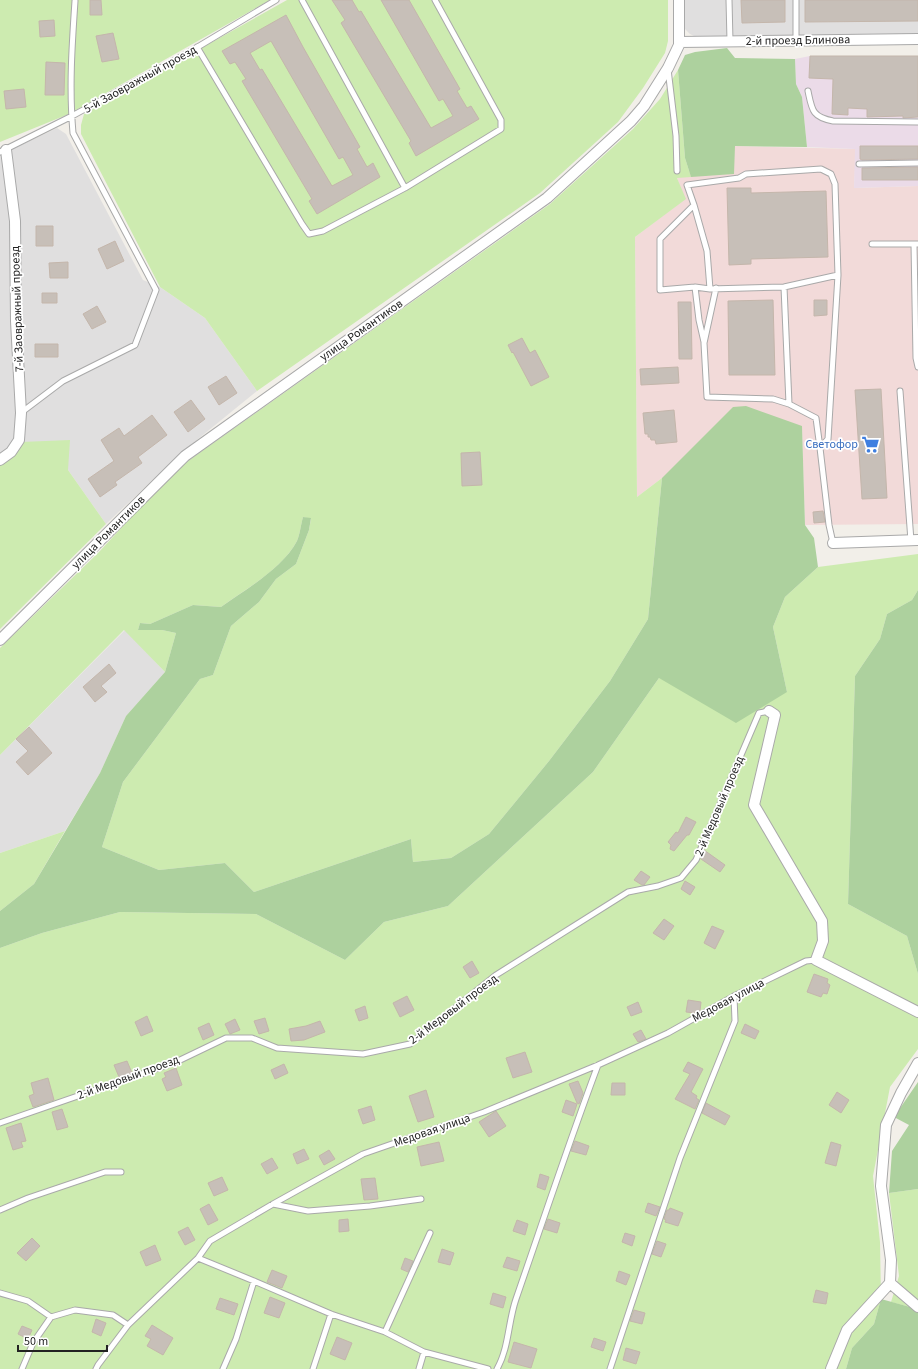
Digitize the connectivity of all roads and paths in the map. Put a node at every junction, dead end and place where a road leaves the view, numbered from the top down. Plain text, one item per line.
1 (276, 0) edge
2 (302, 0) edge
3 (435, 0) edge
4 (679, 0) edge
5 (729, 0) edge
6 (796, 0) edge
7 (75, 1) edge
8 (918, 39) edge
9 (796, 40) junction
10 (730, 41) junction
11 (679, 42) junction
12 (197, 47) junction
13 (668, 68) junction
14 (808, 91) dead end
15 (72, 116) junction
16 (918, 122) edge
17 (3, 151) edge
18 (918, 163) edge
19 (859, 164) dead end
20 (677, 171) dead end
21 (405, 188) junction
22 (694, 205) junction
23 (872, 244) dead end
24 (916, 244) edge
25 (838, 275) junction
26 (784, 287) junction
27 (695, 288) junction
28 (710, 288) junction
29 (716, 288) junction
30 (704, 343) junction
31 (918, 367) edge
32 (900, 391) dead end
33 (789, 404) junction
34 (21, 413) junction
35 (820, 448) junction
36 (0, 460) edge
37 (914, 541) edge
38 (833, 543) joint
39 (0, 640) edge
40 (769, 711) joint
41 (816, 960) junction
42 (734, 996) junction
43 (918, 1012) edge
44 (918, 1063) edge
45 (598, 1065) junction
46 (0, 1123) edge
47 (121, 1172) dead end
48 (421, 1199) dead end
49 (272, 1204) junction
50 (0, 1210) edge
51 (430, 1233) dead end
52 (198, 1258) junction
53 (254, 1281) junction
54 (890, 1283) junction
55 (0, 1293) edge
56 (918, 1306) edge
57 (331, 1314) junction
58 (51, 1318) junction
59 (128, 1325) junction
60 (385, 1332) junction
61 (424, 1352) junction
62 (22, 1369) edge
63 (96, 1369) edge
64 (223, 1369) edge
65 (313, 1369) edge
66 (419, 1369) edge
67 (488, 1369) edge
68 (497, 1369) edge
69 (610, 1369) edge
70 (831, 1369) edge

1 - 12 lane, 5-й Заовражный проезд
2 - 21 lane
3 - 21 lane
4 - 11 street, улица Романтиков
5 - 10 lane
6 - 9 lane
7 - 15 lane
8 - 9 street, 2-й проезд Блинова
9 - 10 street, 2-й проезд Блинова
10 - 11 street, 2-й проезд Блинова
11 - 13 street, улица Романтиков
12 - 15 lane, 5-й Заовражный проезд
12 - 21 lane
13 - 20 lane
13 - 39 street, улица Романтиков
14 - 16 lane
15 - 17 lane, 5-й Заовражный проезд
15 - 34 lane
17 - 34 street, 7-й Заовражный проезд
18 - 19 lane
22 - 25 lane
22 - 27 lane
22 - 28 lane
23 - 24 lane
24 - 31 lane
25 - 26 lane
25 - 35 lane
26 - 29 lane
26 - 33 lane
27 - 28 lane
27 - 30 lane
28 - 29 lane
29 - 30 lane
30 - 33 lane
32 - 37 lane
33 - 35 lane
34 - 36 street, 7-й Заовражный проезд
35 - 38 lane
37 - 38 street
40 - 41 street
40 - 46 lane, 2-й Медовый проезд
41 - 42 lane, Медовая улица
41 - 43 street
42 - 45 lane, Медовая улица
42 - 69 lane
44 - 54 street
45 - 49 lane, Медовая улица
45 - 68 lane
47 - 50 lane
48 - 49 lane
49 - 52 lane, Медовая улица
51 - 60 lane
52 - 53 lane
52 - 59 lane, Медовая улица
53 - 57 lane
53 - 64 lane
54 - 56 street
54 - 70 street
55 - 58 lane
57 - 60 lane
57 - 65 lane
58 - 59 lane
58 - 62 lane
59 - 63 lane, Медовая улица
60 - 61 lane
61 - 66 lane
61 - 67 lane

